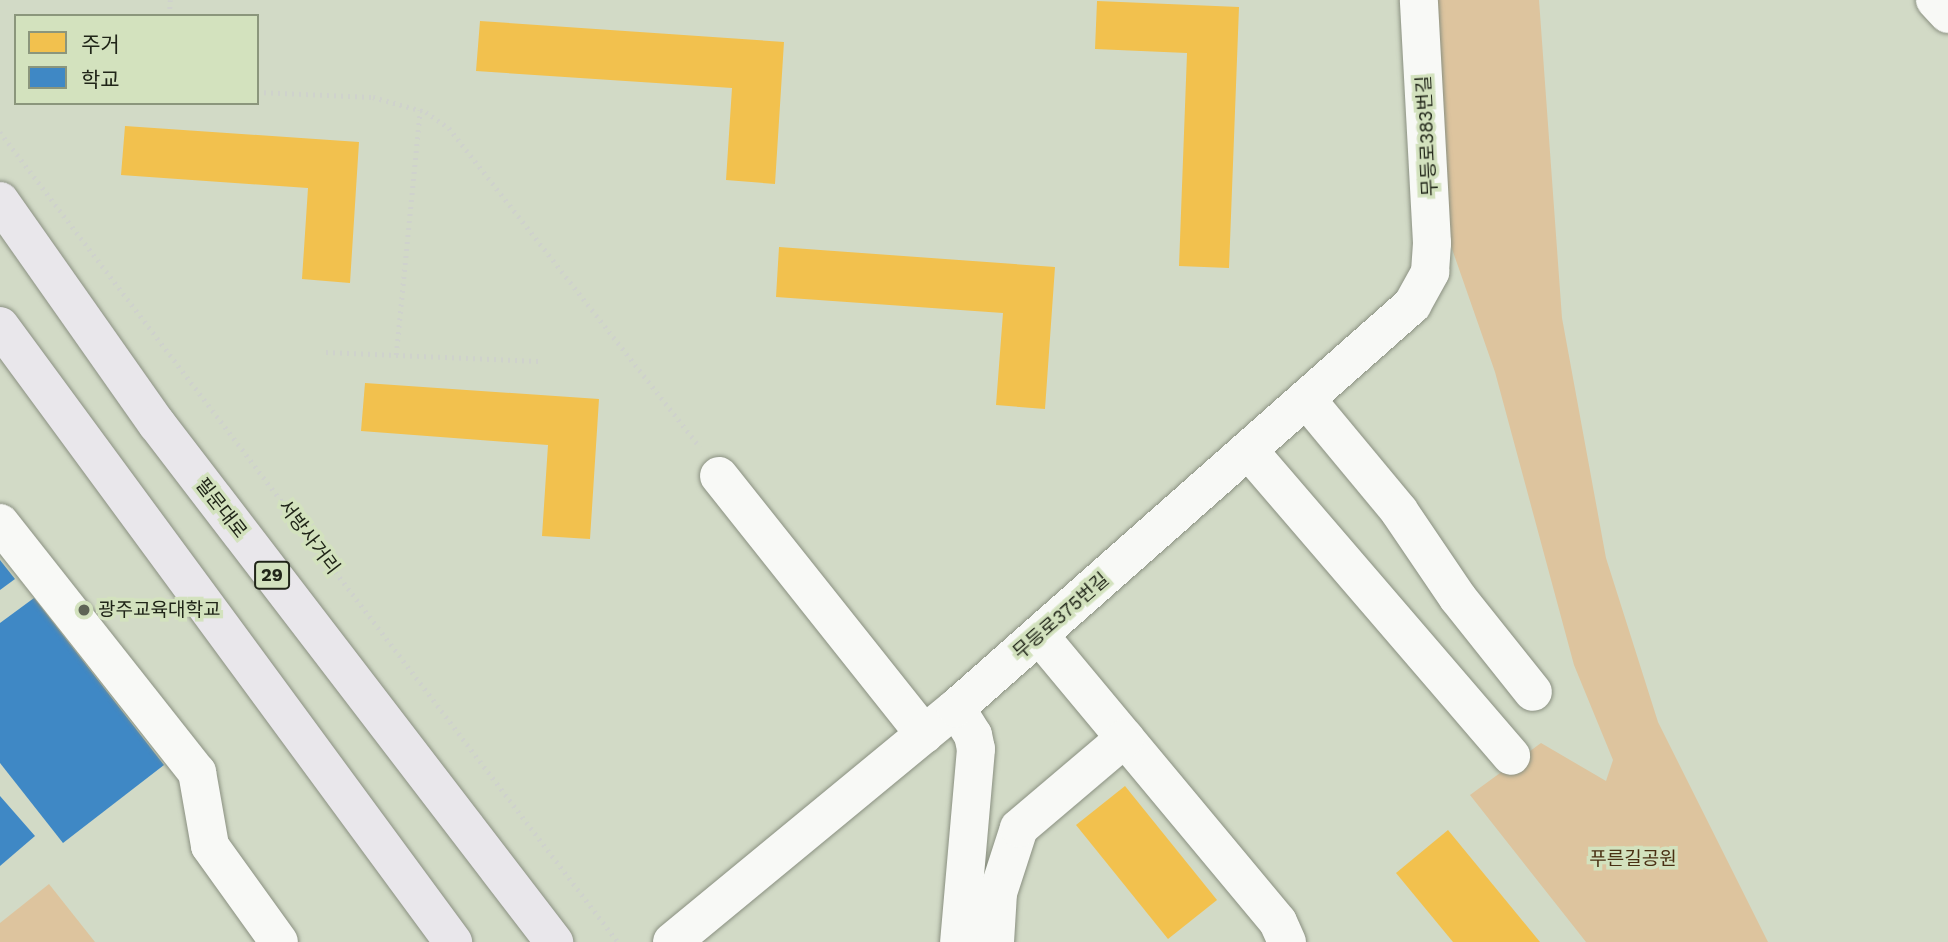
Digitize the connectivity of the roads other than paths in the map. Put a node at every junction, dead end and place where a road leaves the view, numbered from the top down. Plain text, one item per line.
1 (1419, 0) edge
2 (1935, 0) edge
3 (1948, 15) edge
4 (0, 201) edge
5 (1430, 272) joint
6 (0, 326) edge
7 (1307, 400) junction
8 (1249, 451) junction
9 (719, 476) road end
10 (0, 523) edge
11 (1039, 635) junction
12 (1533, 692) dead end
13 (956, 708) junction
14 (924, 734) junction
15 (1125, 738) junction
16 (1511, 756) dead end
17 (279, 942) edge
18 (453, 942) edge
19 (554, 942) edge
20 (672, 942) edge
21 (959, 942) edge
22 (995, 942) edge
23 (1287, 942) edge

1 - 5 street, 무등로383번길
2 - 3 street
4 - 19 main road, 필문대로 / 29
5 - 7 street, 무등로375번길
6 - 18 main road
7 - 8 street, 무등로375번길
7 - 12 street
8 - 11 street, 무등로375번길
8 - 16 street
9 - 14 street
10 - 17 street
11 - 13 street, 무등로375번길
11 - 15 street
13 - 14 street, 무등로375번길
13 - 21 street
14 - 20 street, 무등로375번길
15 - 22 street
15 - 23 street

